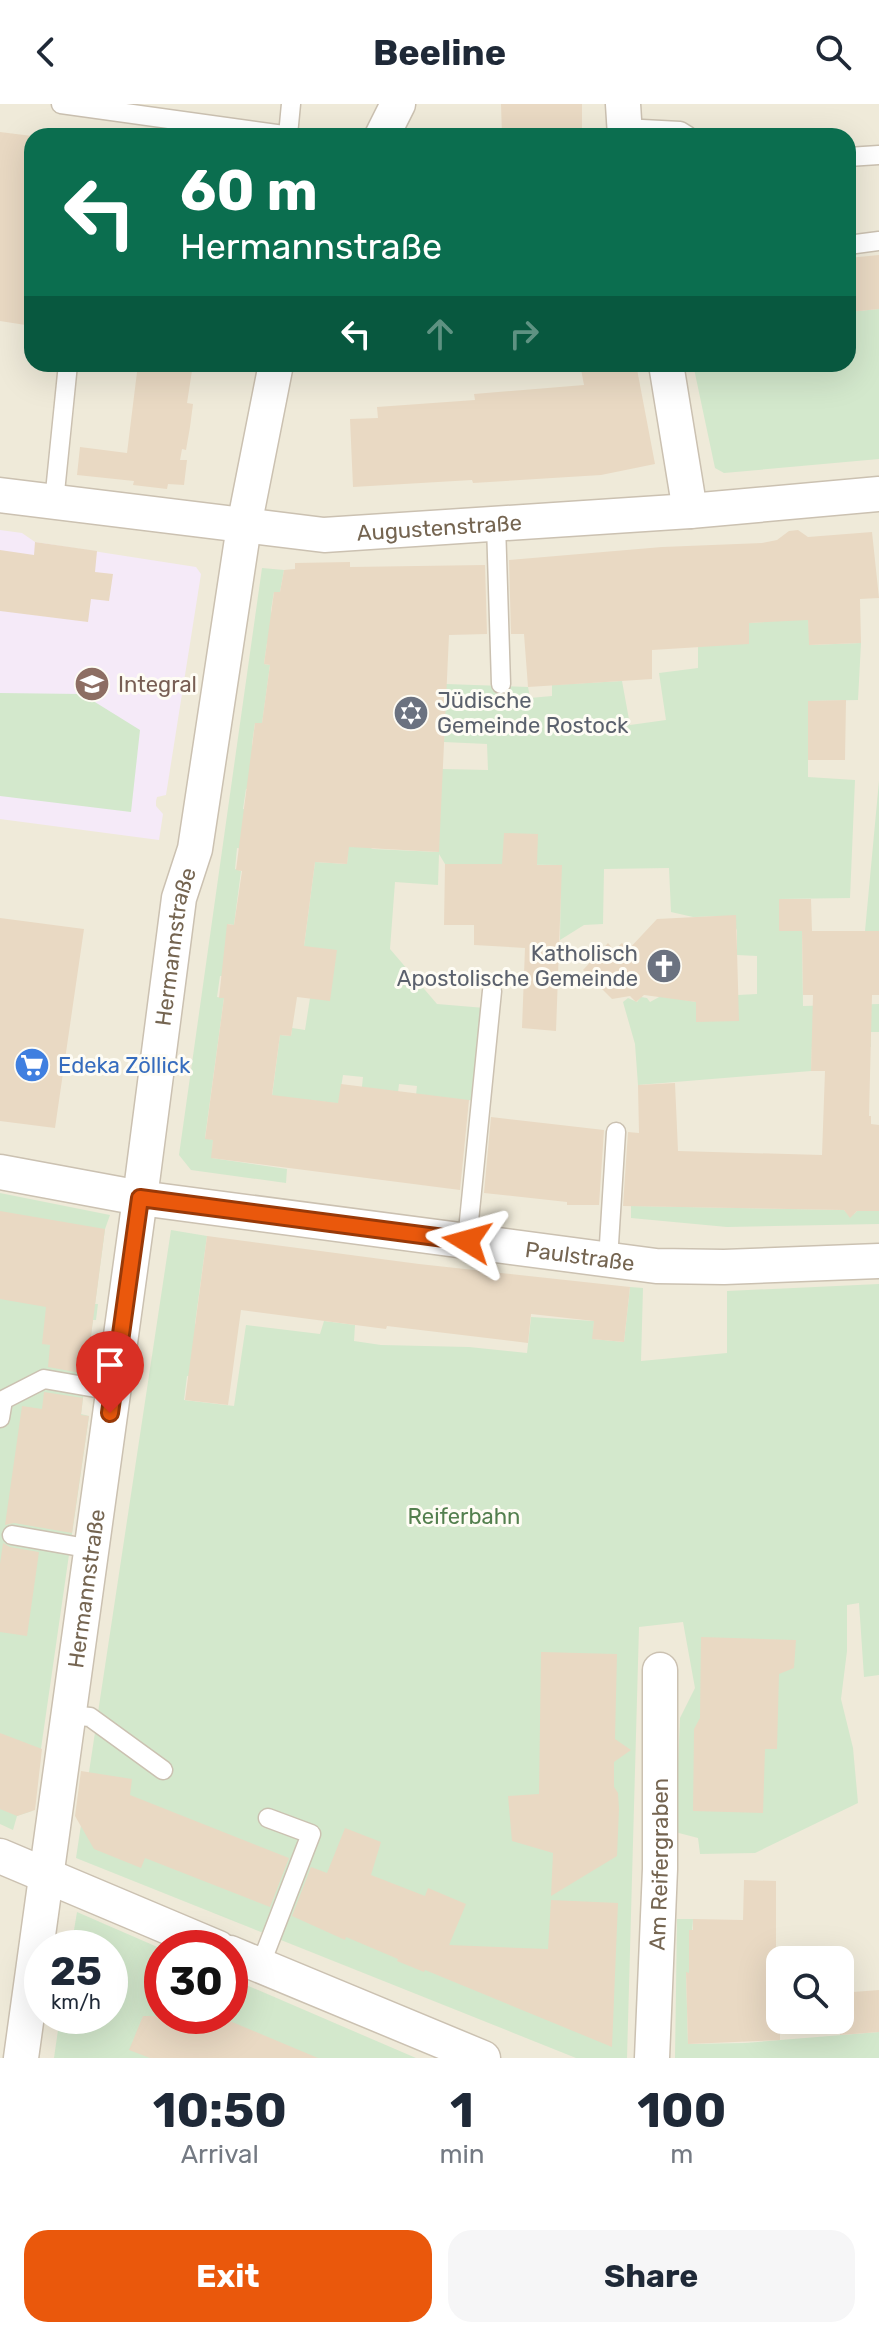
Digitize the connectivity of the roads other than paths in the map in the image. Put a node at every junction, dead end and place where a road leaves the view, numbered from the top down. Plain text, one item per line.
1 (61, 104) edge
2 (291, 104) edge
3 (398, 104) edge
4 (624, 123) edge
5 (232, 128) edge
6 (290, 128) edge
7 (386, 128) edge
8 (659, 128) edge
9 (879, 155) edge
10 (856, 156) edge
11 (879, 241) edge
12 (856, 244) edge
13 (67, 372) edge
14 (274, 372) edge
15 (667, 372) edge
16 (879, 494) edge
17 (0, 495) edge
18 (54, 502) junction
19 (690, 511) junction
20 (496, 524) junction
21 (244, 526) junction
22 (501, 684) dead end
23 (492, 991) dead end
24 (616, 1132) dead end
25 (0, 1172) edge
26 (140, 1198) junction
27 (467, 1241) junction
28 (608, 1260) junction
29 (879, 1261) edge
30 (113, 1391) junction
31 (0, 1418) edge
32 (12, 1535) dead end
33 (92, 1549) junction
34 (660, 1670) dead end
35 (69, 1715) junction
36 (163, 1770) dead end
37 (268, 1818) dead end
38 (0, 1856) edge
39 (46, 1877) junction
40 (174, 1930) edge
41 (248, 1953) edge
42 (248, 1960) edge
43 (21, 2058) edge
44 (483, 2058) edge
45 (652, 2058) edge

1 - 5 lane
2 - 6 lane
3 - 7 street
4 - 8 lane
9 - 10 lane
11 - 12 lane
13 - 18 lane
14 - 21 street, Hermannstraße
15 - 19 street
16 - 19 street, Augustenstraße
17 - 18 street, Augustenstraße
18 - 21 street, Augustenstraße
19 - 20 street, Augustenstraße
20 - 21 street, Augustenstraße
20 - 22 lane
21 - 26 street, Hermannstraße
23 - 27 lane
24 - 28 lane
25 - 26 street, Paulstraße
26 - 27 street, Paulstraße
26 - 30 street, Hermannstraße
27 - 28 street, Paulstraße
28 - 29 street, Paulstraße
30 - 31 lane
30 - 33 street, Hermannstraße
32 - 33 lane
33 - 35 street, Hermannstraße
34 - 45 street, Am Reifergraben
35 - 36 lane
35 - 39 street, Hermannstraße
37 - 41 lane
38 - 39 street
39 - 40 street
39 - 43 street, Hermannstraße
42 - 44 street

